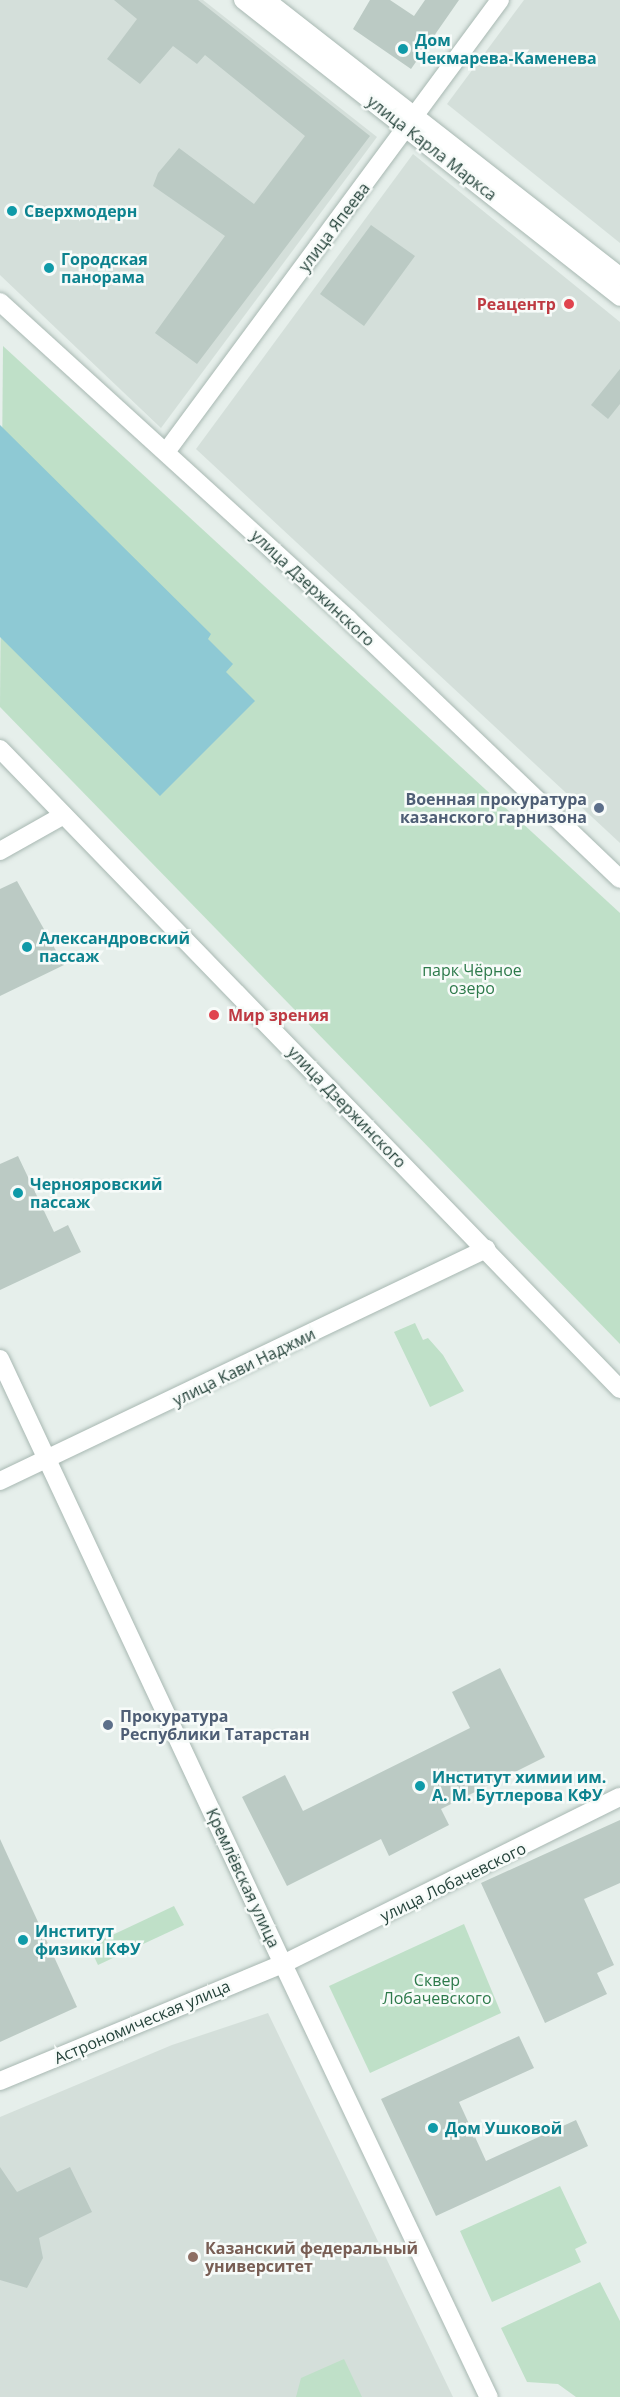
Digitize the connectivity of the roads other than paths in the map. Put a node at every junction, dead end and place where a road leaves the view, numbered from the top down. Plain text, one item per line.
1 (243, 0) edge
2 (266, 0) edge
3 (500, 0) edge
4 (412, 123) junction
5 (620, 277) edge
6 (620, 297) edge
7 (0, 302) edge
8 (166, 452) junction
9 (0, 749) edge
10 (64, 815) junction
11 (0, 851) edge
12 (620, 879) edge
13 (486, 1249) junction
14 (0, 1359) edge
15 (620, 1389) edge
16 (46, 1460) junction
17 (0, 1481) edge
18 (620, 1797) edge
19 (284, 1964) junction
20 (0, 2081) edge
21 (489, 2397) edge

1 - 4 street, улица Карла Маркса
2 - 4 street, улица Карла Маркса
3 - 4 street, улица Япеева
4 - 5 street, улица Карла Маркса
4 - 6 street, улица Карла Маркса
4 - 8 street, улица Япеева
7 - 8 street, улица Дзержинского
8 - 12 street, улица Дзержинского
9 - 10 street, улица Дзержинского
10 - 11 street
10 - 13 street, улица Дзержинского
13 - 15 street, улица Дзержинского
13 - 16 street, улица Кави Наджми
14 - 16 street, Кремлёвская улица
16 - 17 street, улица Кави Наджми
16 - 19 street, Кремлёвская улица
18 - 19 street, улица Лобачевского
19 - 20 street, Астрономическая улица
19 - 21 street, Кремлёвская улица

